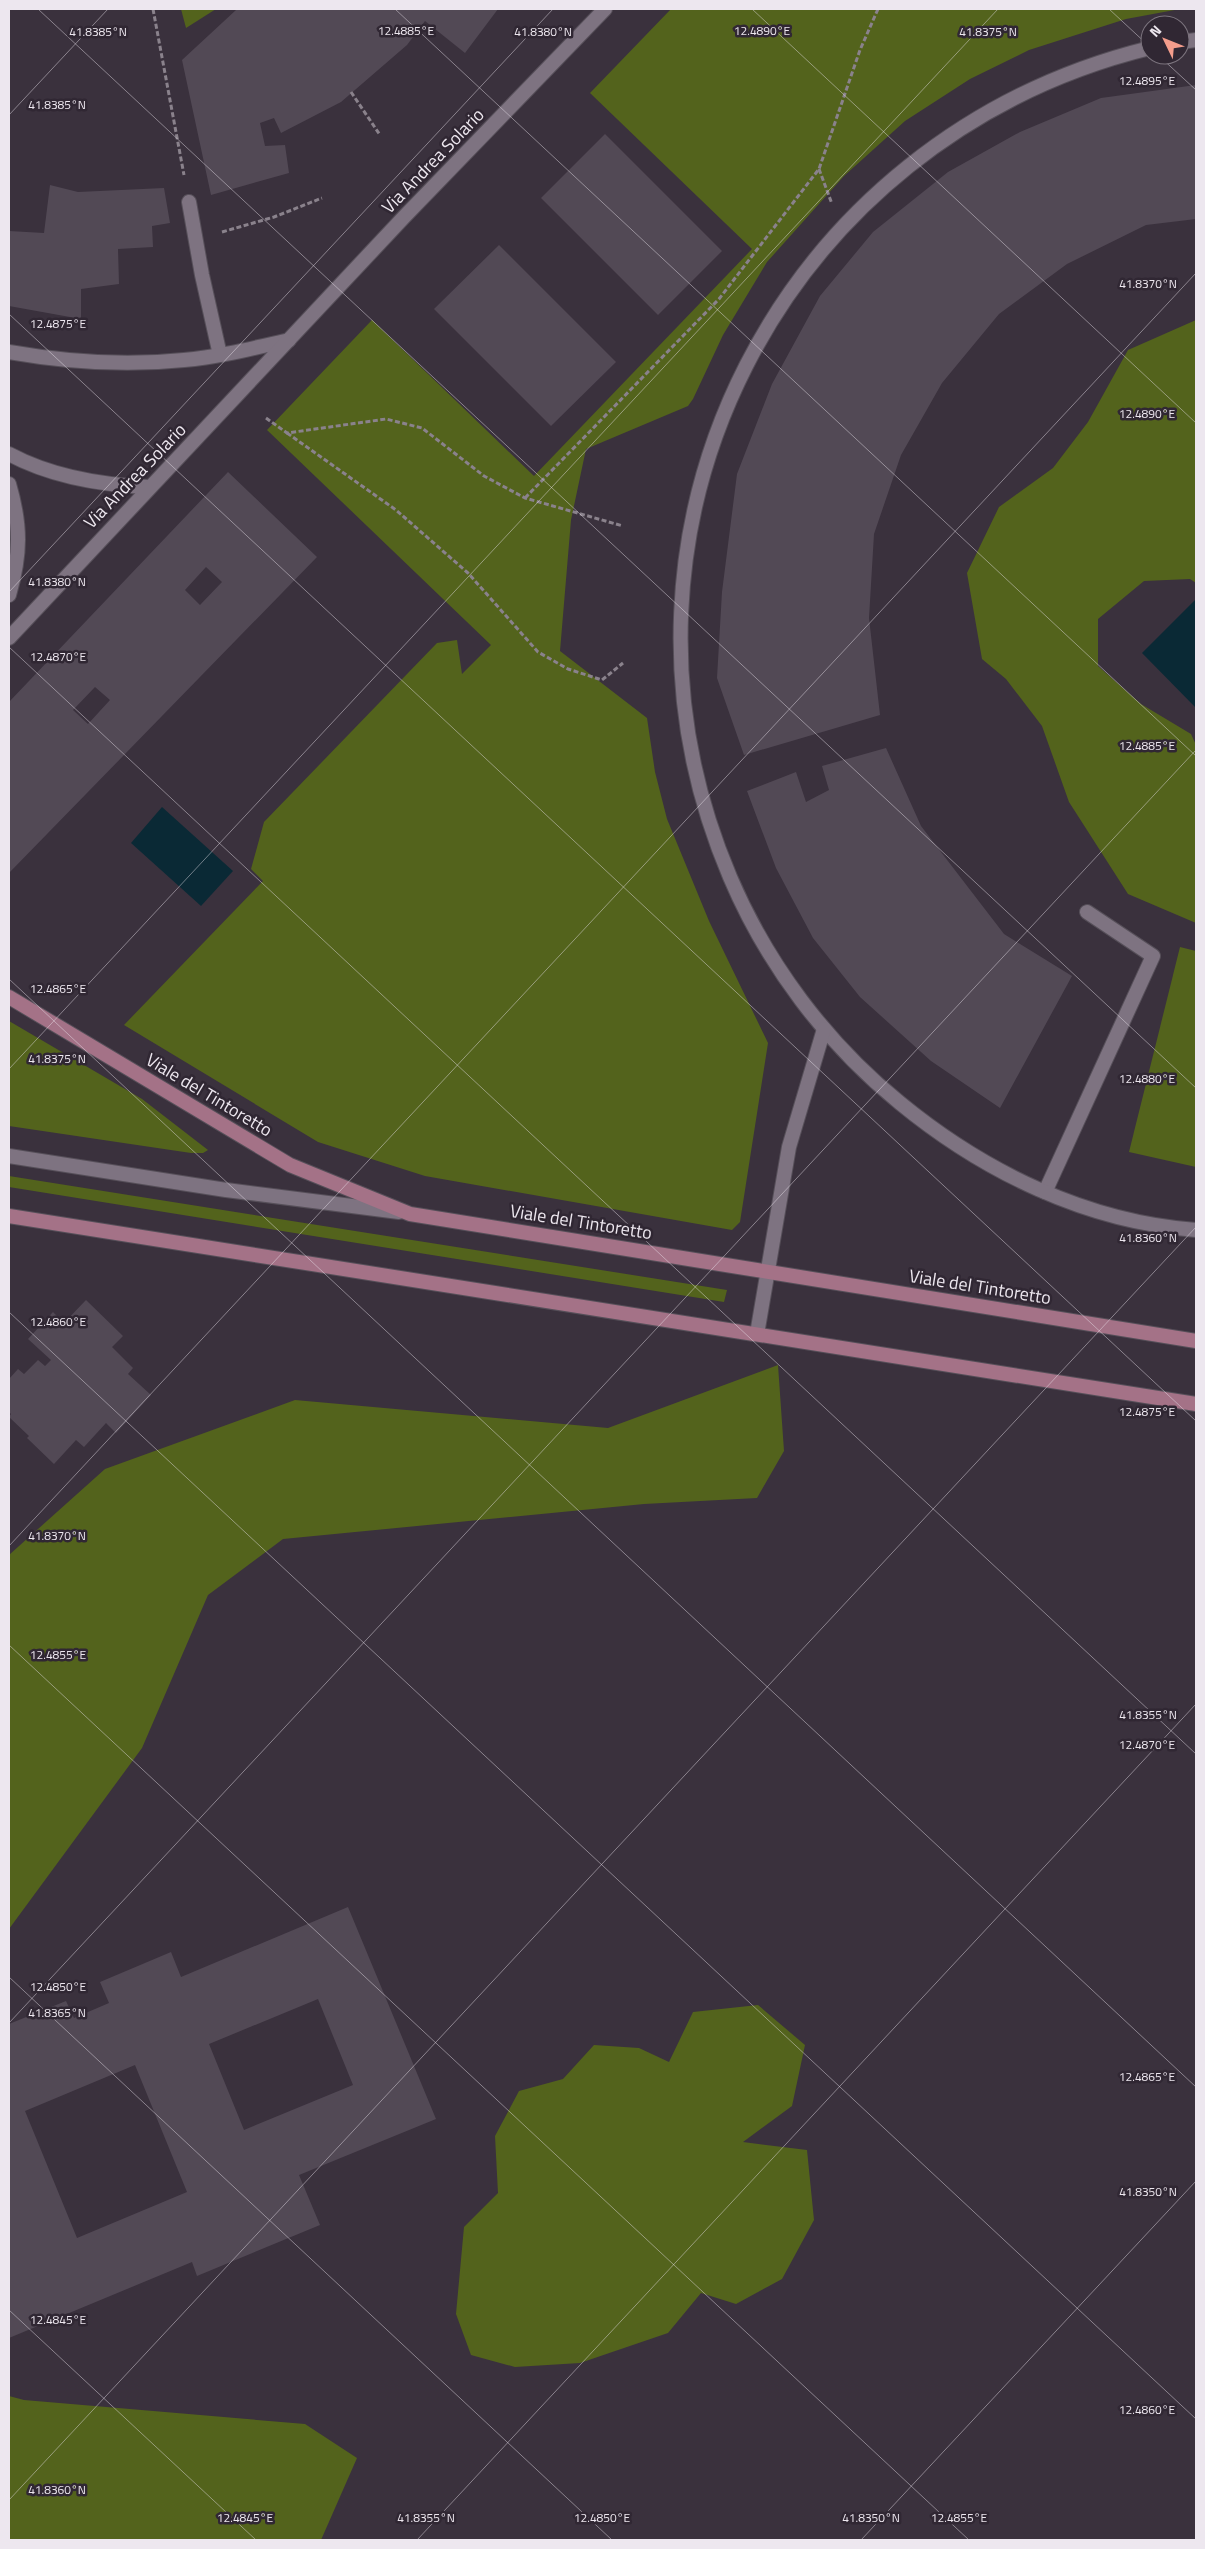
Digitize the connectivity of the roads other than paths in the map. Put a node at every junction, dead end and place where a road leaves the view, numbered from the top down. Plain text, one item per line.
1 (605, 9) edge
2 (1140, 51) edge
3 (189, 202) road end
4 (288, 340) junction
5 (9, 352) edge
6 (220, 355) junction
7 (9, 454) edge
8 (9, 484) edge
9 (149, 486) junction
10 (9, 595) edge
11 (9, 638) edge
12 (1087, 912) dead end
13 (9, 997) edge
14 (824, 1029) junction
15 (9, 1156) edge
16 (1045, 1192) junction
17 (410, 1214) junction
18 (9, 1216) edge
19 (1196, 1230) edge
20 (768, 1271) junction
21 (757, 1334) junction
22 (1196, 1341) edge
23 (1196, 1404) edge

1 - 4 street, Via Andrea Solario
2 - 14 street
3 - 6 street
4 - 6 street
4 - 9 street, Via Andrea Solario
5 - 6 street
7 - 9 street
8 - 10 street
9 - 11 street, Via Andrea Solario
12 - 16 street
13 - 17 main road, Viale del Tintoretto
14 - 16 street
14 - 20 street
15 - 17 street
16 - 19 street
17 - 20 main road, Viale del Tintoretto
18 - 21 main road
20 - 21 street
20 - 22 main road, Viale del Tintoretto
21 - 23 main road

